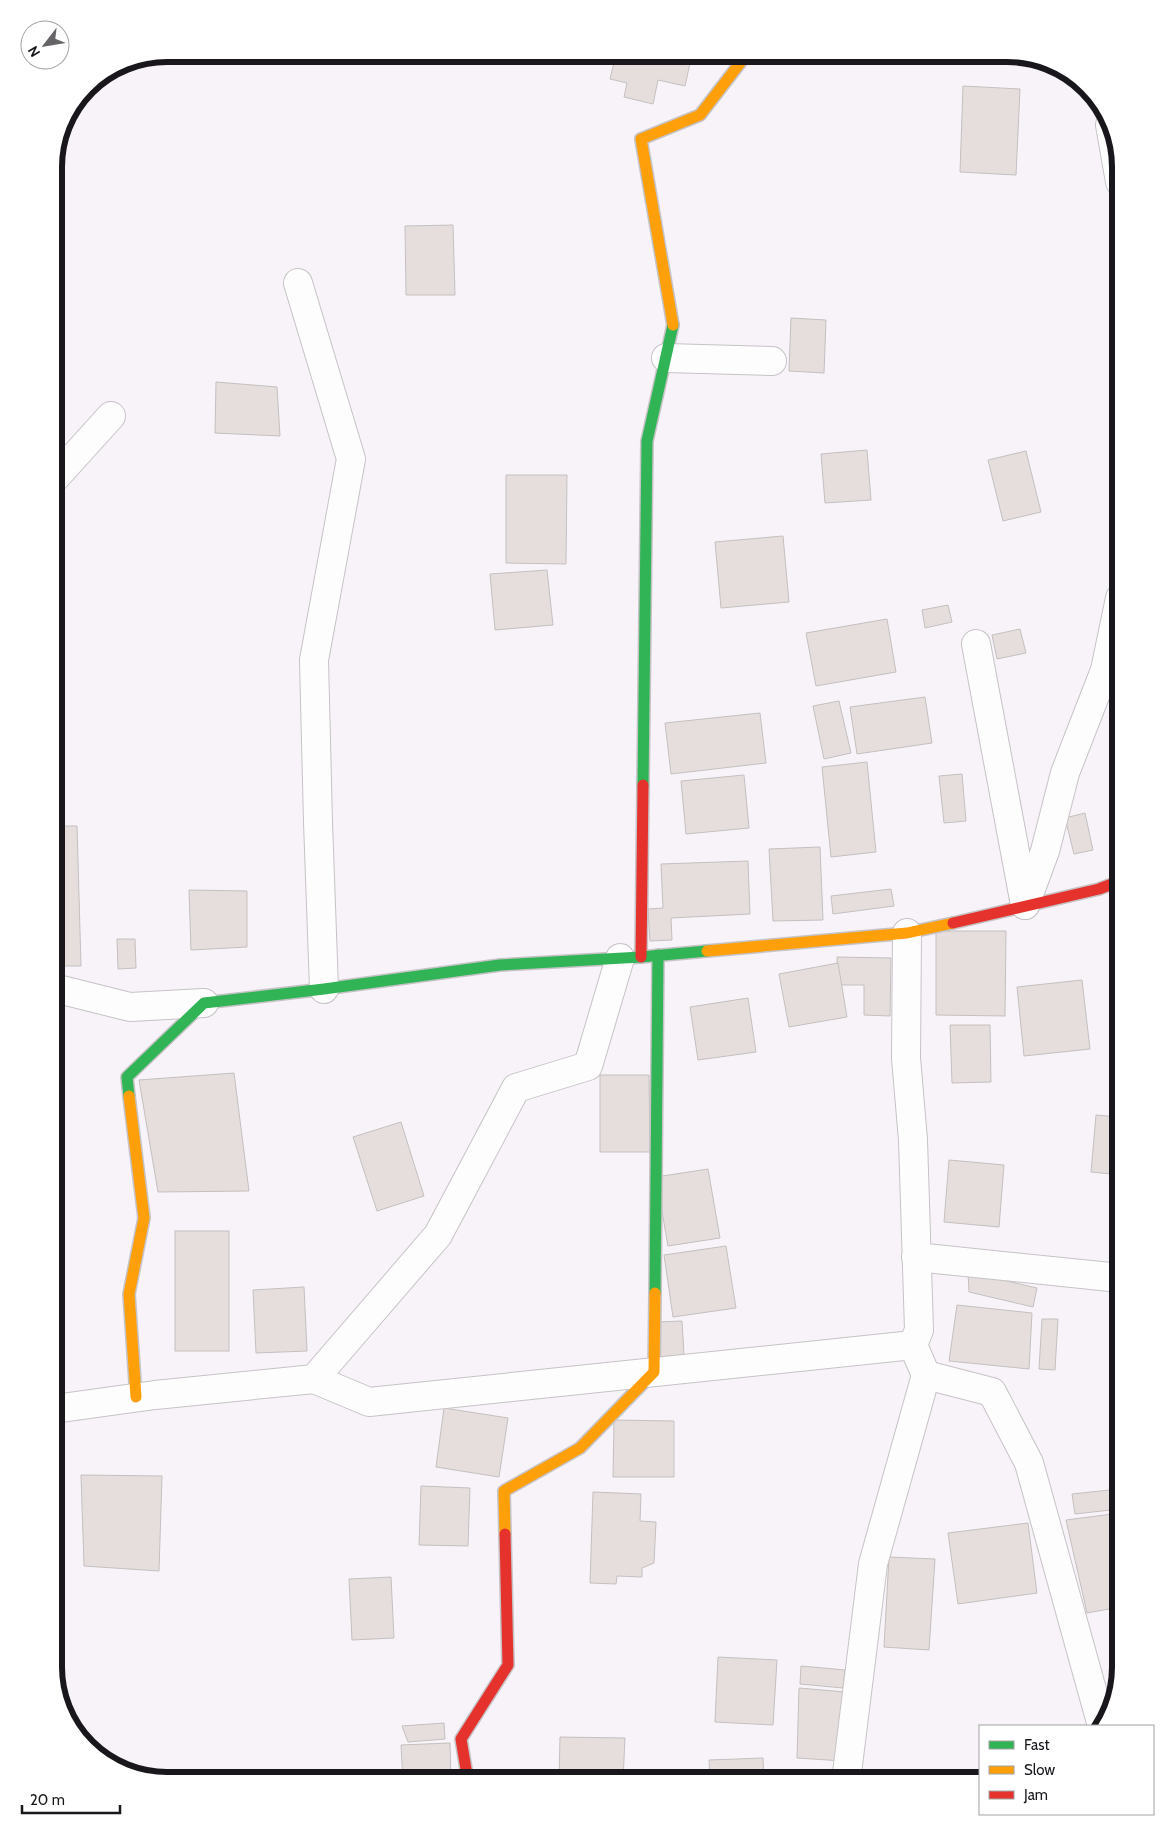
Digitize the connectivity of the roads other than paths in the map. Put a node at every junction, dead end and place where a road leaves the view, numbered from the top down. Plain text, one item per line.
1 (740, 63) edge
2 (298, 283) dead end
3 (666, 358) junction
4 (772, 361) dead end
5 (111, 416) dead end
6 (63, 469) edge
7 (1112, 634) edge
8 (976, 644) dead end
9 (1112, 884) edge
10 (1025, 905) junction
11 (907, 933) junction
12 (658, 955) junction
13 (631, 958) junction
14 (324, 989) junction
15 (62, 990) edge
16 (204, 1003) junction
17 (916, 1257) junction
18 (1112, 1277) edge
19 (913, 1345) junction
20 (654, 1372) junction
21 (926, 1375) junction
22 (314, 1379) junction
23 (136, 1397) junction
24 (62, 1408) edge
25 (1099, 1717) edge
26 (466, 1772) edge
27 (847, 1772) edge

1 - 3 street
2 - 14 street
3 - 4 street
3 - 13 street
5 - 6 street
7 - 10 street
8 - 10 street
9 - 10 street
10 - 11 street
11 - 12 street
11 - 17 street
12 - 13 street
12 - 20 street
13 - 14 street
13 - 22 street
14 - 16 street
15 - 16 street
16 - 23 street
17 - 18 street
17 - 19 street
19 - 20 street
19 - 21 street
20 - 22 street
20 - 26 street
21 - 25 street
21 - 27 street
22 - 23 street
23 - 24 street

